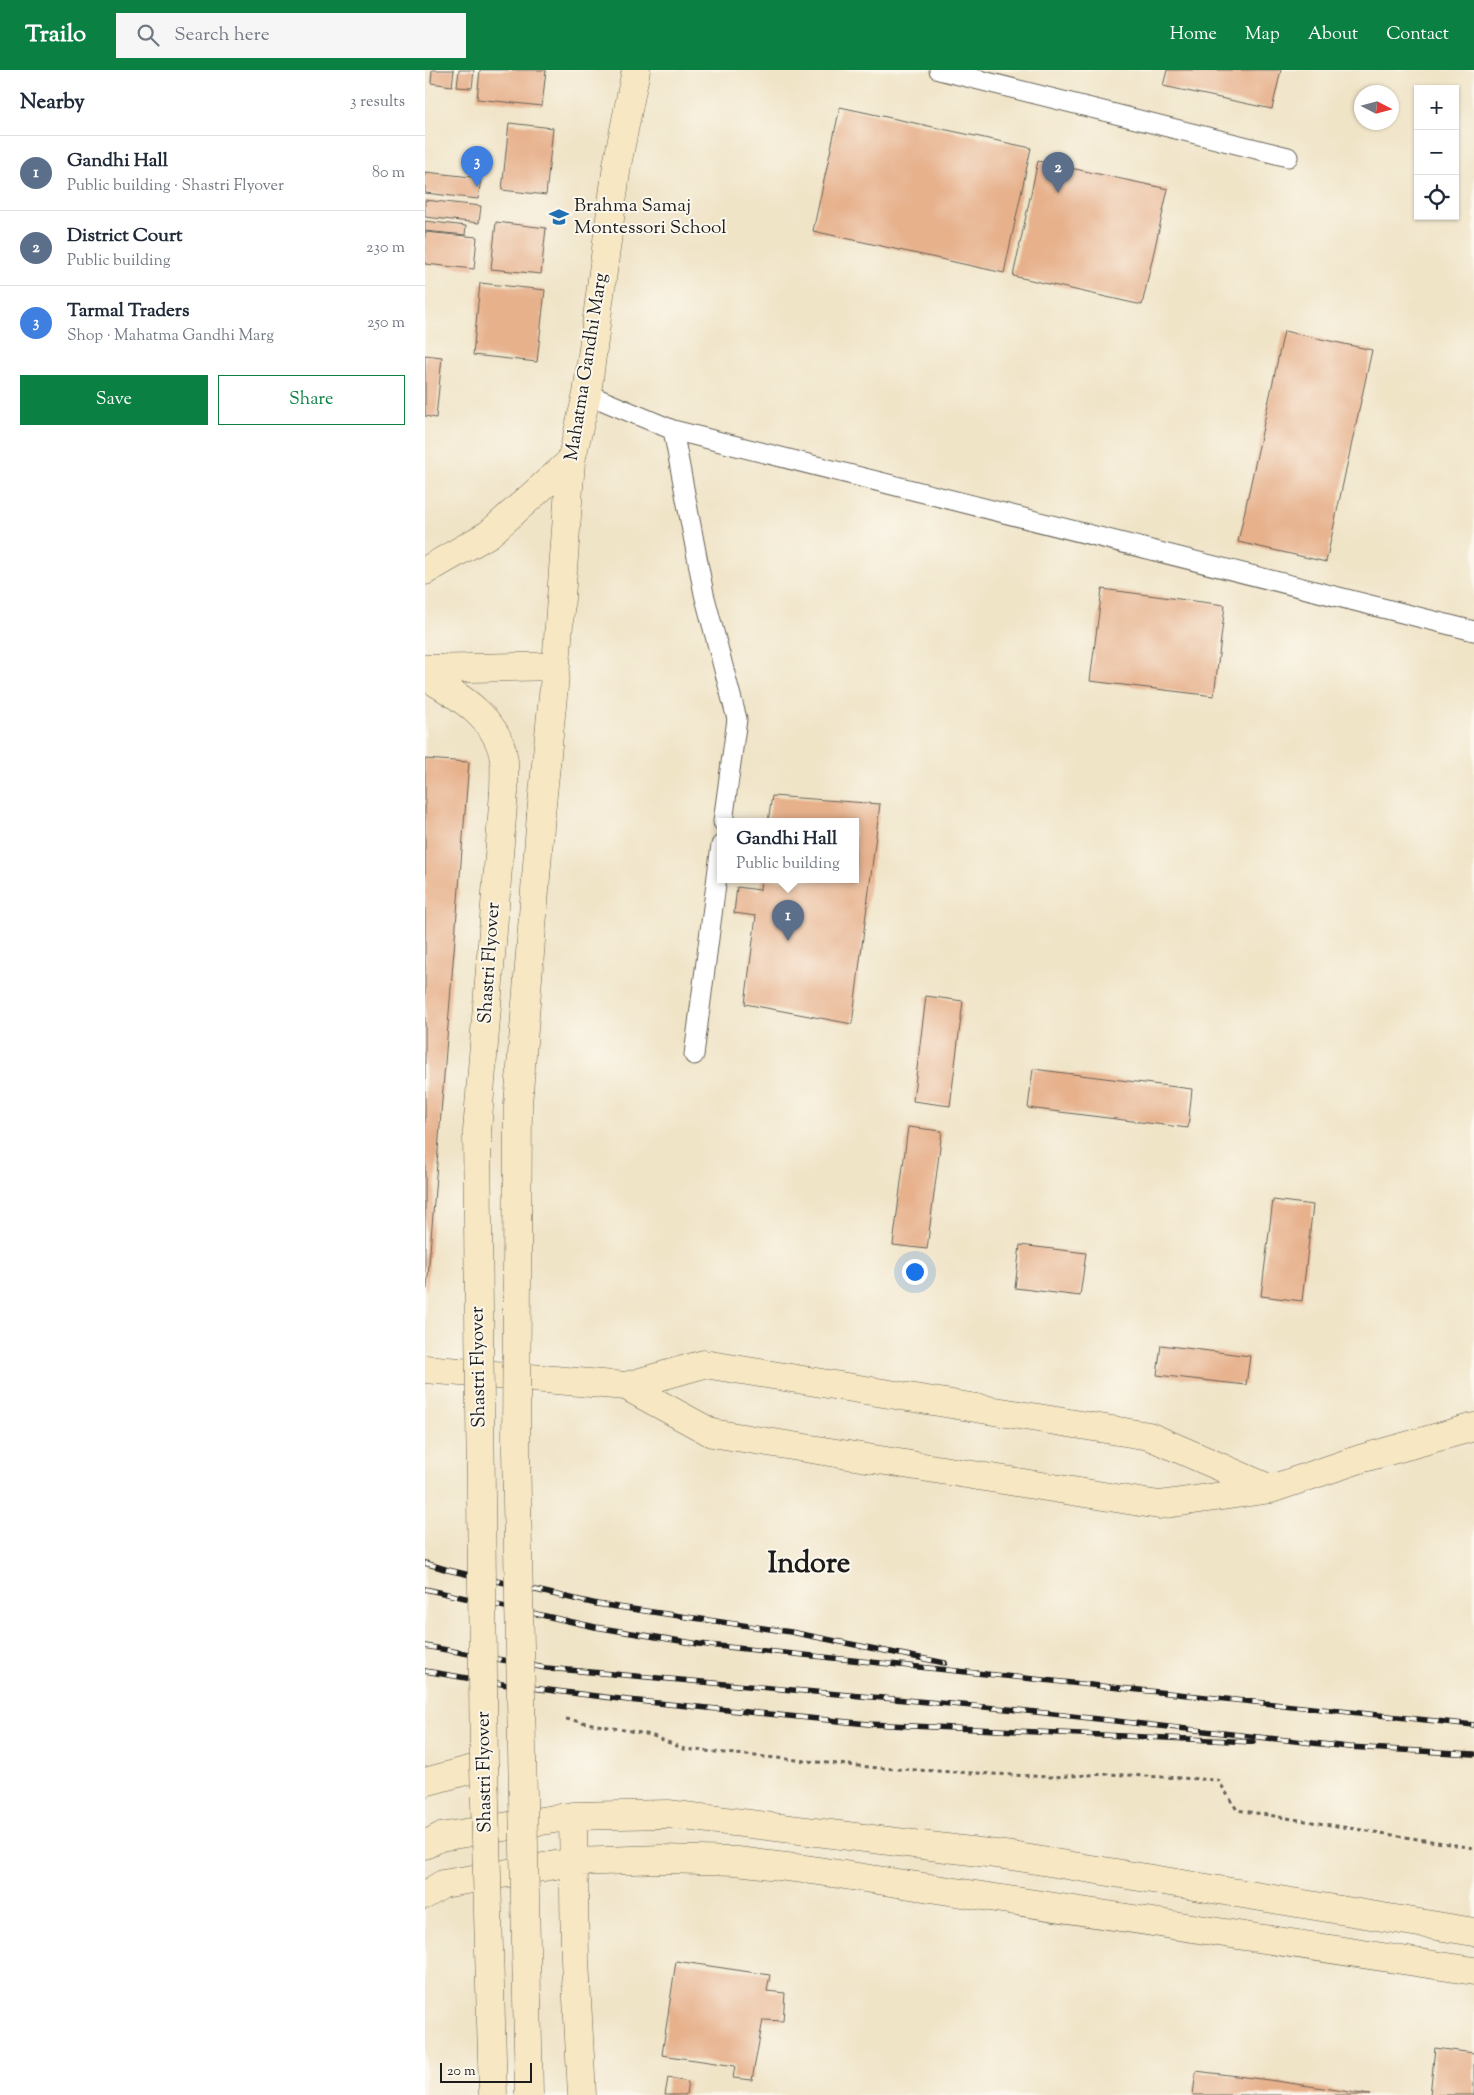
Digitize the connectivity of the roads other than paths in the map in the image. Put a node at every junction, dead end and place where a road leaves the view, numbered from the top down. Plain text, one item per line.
1 (636, 70) edge
2 (939, 70) edge
3 (1288, 157) dead end
4 (587, 394) junction
5 (673, 430) junction
6 (571, 461) junction
7 (425, 571) edge
8 (1474, 632) edge
9 (556, 666) junction
10 (425, 669) edge
11 (425, 676) edge
12 (724, 818) edge
13 (717, 876) edge
14 (694, 1055) dead end
15 (425, 1369) edge
16 (626, 1386) junction
17 (1474, 1427) edge
18 (1271, 1489) junction
19 (484, 1766) junction
20 (425, 1782) edge
21 (573, 1816) junction
22 (799, 1830) junction
23 (425, 1845) edge
24 (573, 1862) junction
25 (812, 1870) junction
26 (425, 1895) edge
27 (1474, 1932) edge
28 (1474, 1970) edge
29 (493, 2095) edge
30 (529, 2095) edge
31 (582, 2095) edge

1 - 4 street, Mahatma Gandhi Marg
2 - 3 lane
4 - 5 lane
4 - 6 street, Mahatma Gandhi Marg
5 - 8 lane
5 - 12 lane
6 - 7 street
6 - 9 street, Mahatma Gandhi Marg
9 - 10 street
9 - 30 street, Shastri Flyover, bridge
11 - 19 street, Shastri Flyover, bridge
13 - 14 lane
15 - 16 street
16 - 18 street
16 - 18 street
17 - 18 street
19 - 20 street
19 - 29 street, Shastri Flyover, bridge
21 - 22 street
21 - 23 street
21 - 24 street
22 - 25 street
22 - 27 street
24 - 25 street
24 - 26 street
24 - 31 street
25 - 28 street

